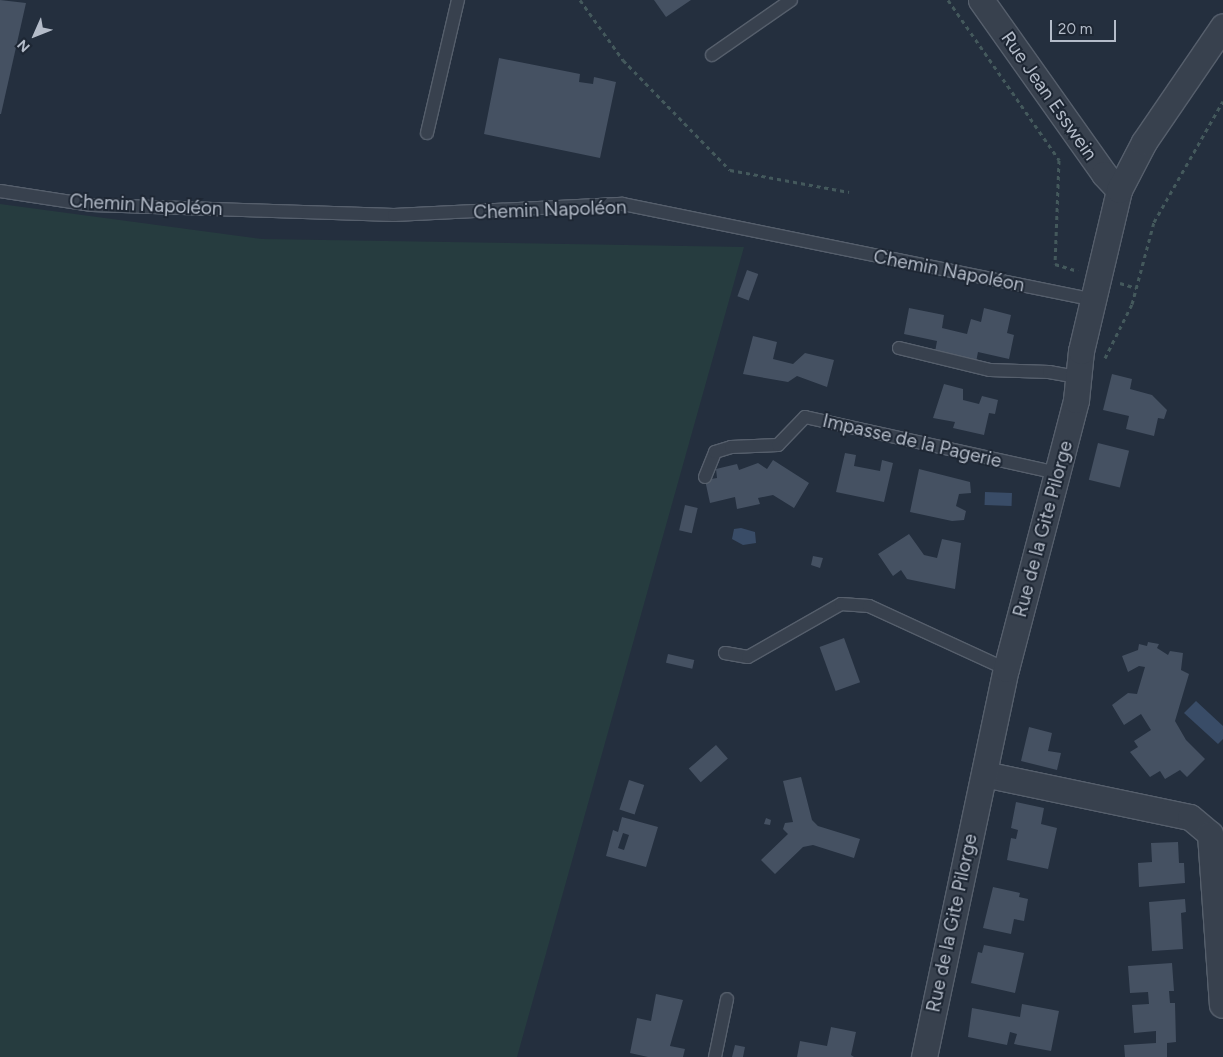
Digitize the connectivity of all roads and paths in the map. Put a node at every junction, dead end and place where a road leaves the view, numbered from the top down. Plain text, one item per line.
1 (458, 0) edge
2 (580, 0) edge
3 (791, 0) edge
4 (948, 0) edge
5 (981, 0) edge
6 (1223, 26) edge
7 (712, 55) dead end
8 (1223, 101) edge
9 (427, 133) dead end
10 (1119, 190) junction
11 (0, 191) edge
12 (849, 192) dead end
13 (1095, 288) junction
14 (1136, 288) junction
15 (899, 348) dead end
16 (1104, 360) dead end
17 (1078, 377) junction
18 (1057, 474) junction
19 (705, 477) dead end
20 (725, 654) dead end
21 (1006, 669) junction
22 (984, 774) junction
23 (727, 999) dead end
24 (1222, 1005) edge
25 (715, 1057) edge
26 (924, 1057) edge

1 - 9 lane
2 - 12 path
3 - 7 lane
4 - 13 path
5 - 10 street, Rue Jean Esswein
6 - 10 street, Rue de la Gite Pilorge
8 - 14 path
10 - 13 street, Rue de la Gite Pilorge
11 - 13 lane, Chemin Napoléon
13 - 14 path
13 - 17 street, Rue de la Gite Pilorge
14 - 16 path
15 - 17 lane
17 - 18 street, Rue de la Gite Pilorge
18 - 19 lane, Impasse de la Pagerie
18 - 21 street, Rue de la Gite Pilorge
20 - 21 lane
21 - 22 street, Rue de la Gite Pilorge
22 - 24 street
22 - 26 street, Rue de la Gite Pilorge
23 - 25 lane

